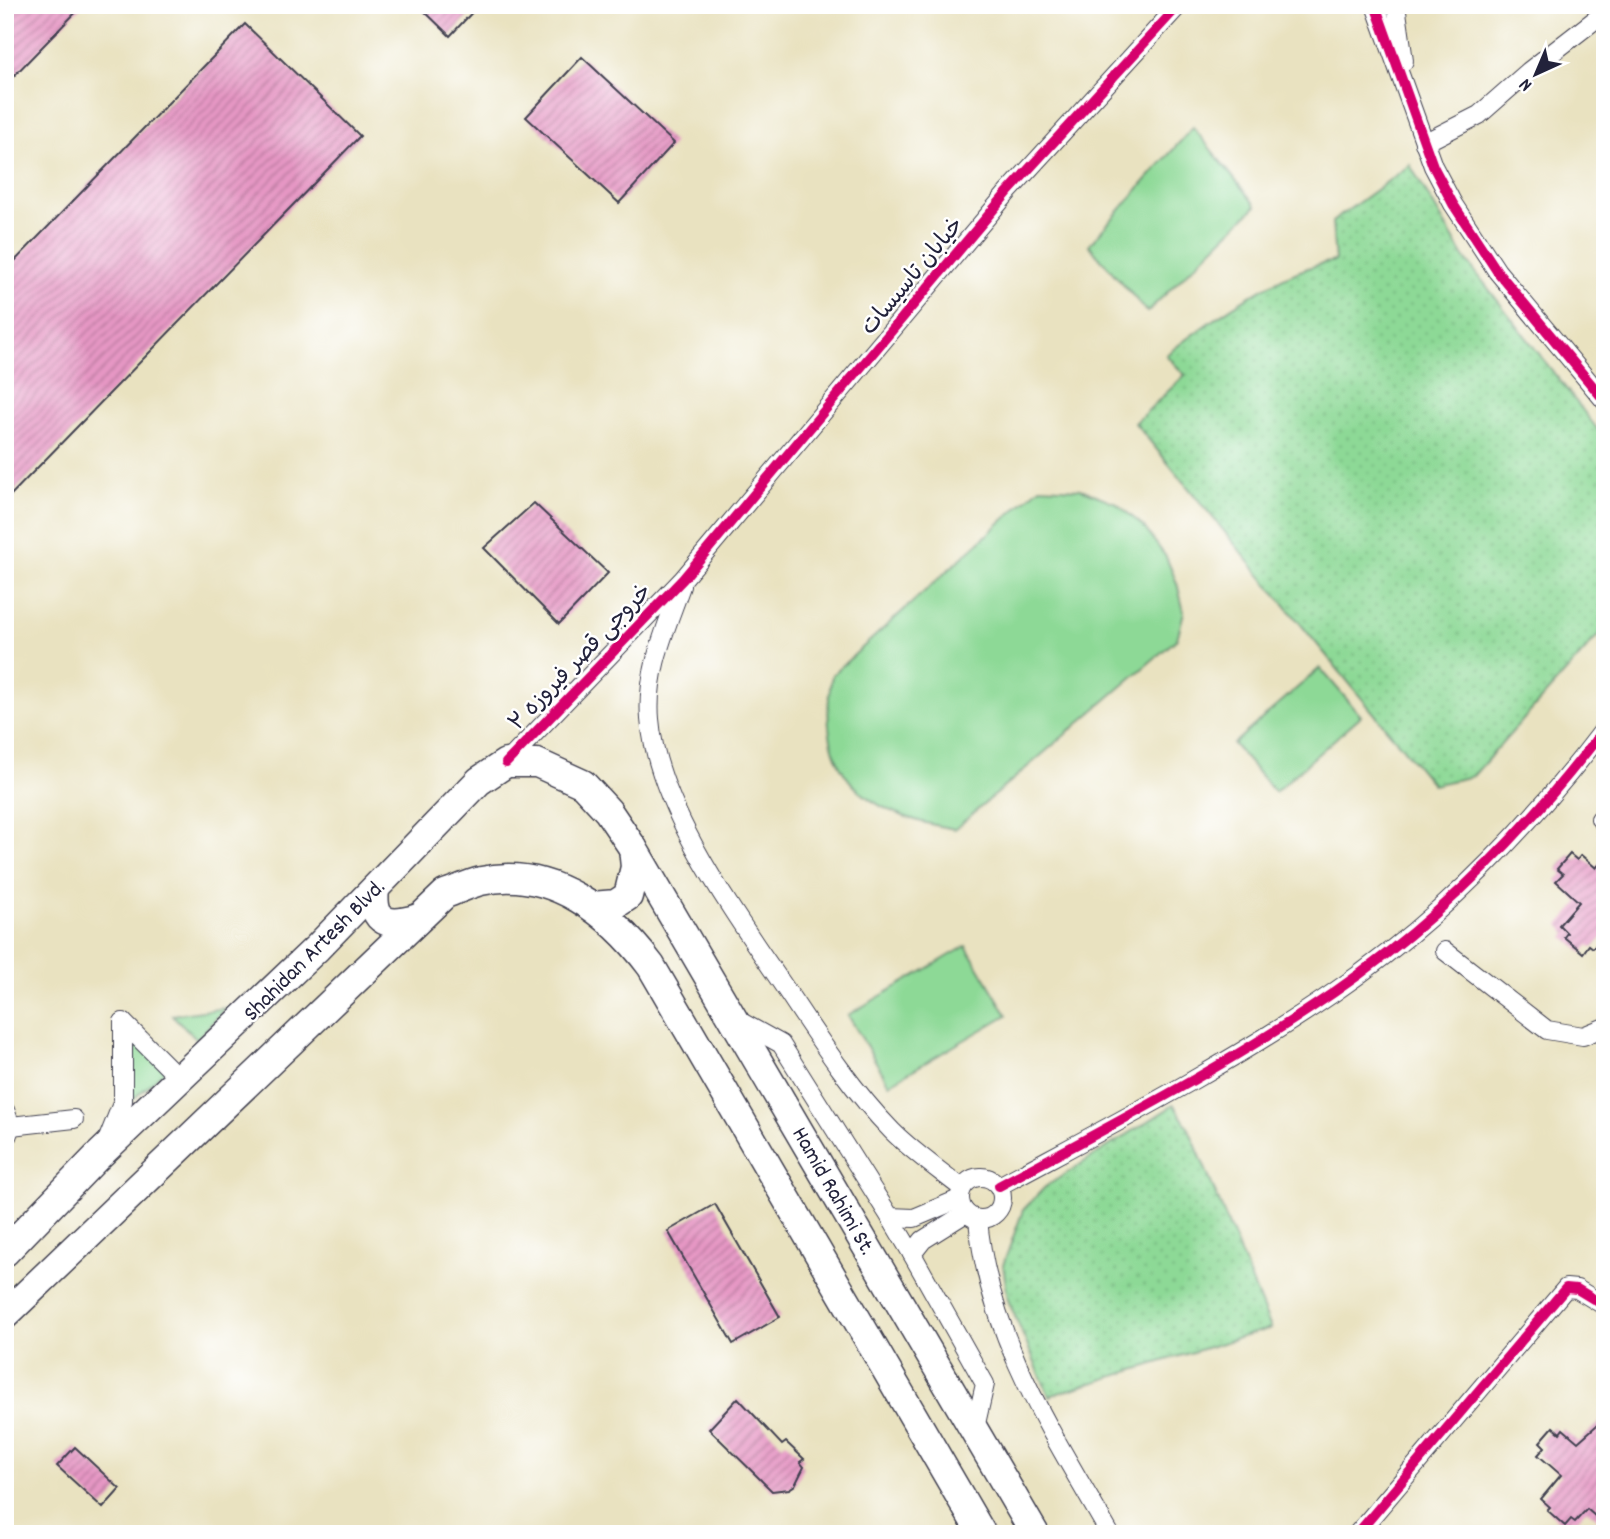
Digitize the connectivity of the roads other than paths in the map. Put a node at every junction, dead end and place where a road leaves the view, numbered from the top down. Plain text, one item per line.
1 (1179, 5) edge
2 (1375, 5) edge
3 (1396, 5) edge
4 (1605, 12) edge
5 (1410, 96) junction
6 (1424, 143) junction
7 (1605, 401) edge
8 (683, 579) junction
9 (1605, 728) edge
10 (506, 763) junction
11 (634, 848) junction
12 (375, 888) junction
13 (592, 906) junction
14 (418, 918) junction
15 (1445, 951) dead end
16 (734, 1018) junction
17 (1605, 1027) edge
18 (180, 1079) junction
19 (74, 1119) dead end
20 (7, 1126) edge
21 (96, 1158) junction
22 (999, 1186) junction
23 (966, 1205) junction
24 (890, 1217) junction
25 (5, 1252) edge
26 (912, 1254) junction
27 (1605, 1307) edge
28 (5, 1315) edge
29 (975, 1428) junction
30 (982, 1534) edge
31 (1035, 1534) edge
32 (1110, 1534) edge
33 (1357, 1534) edge

1 - 8 street, خیابان تاسیسات
2 - 5 street
3 - 5 street
4 - 6 street
5 - 6 street
6 - 7 street
8 - 10 street, خروجی قصر فیروزه ۲
8 - 23 street
9 - 22 street
10 - 11 main road
10 - 12 main road, Shahidan Artesh Blvd.
11 - 13 main road
11 - 16 main road, Hamid Rahimi St.
12 - 14 main road
12 - 18 main road, Shahidan Artesh Blvd.
13 - 14 main road
13 - 30 main road, Hamid Rahimi St.
14 - 28 main road
15 - 17 street
16 - 24 street
16 - 29 main road, Hamid Rahimi St.
18 - 21 main road, Shahidan Artesh Blvd.
18 - 21 street
19 - 20 street
21 - 25 main road, Shahidan Artesh Blvd.
22 - 23 street
22 - 23 street
23 - 24 street
23 - 26 street
23 - 32 street
24 - 26 street
26 - 29 street
27 - 33 street
29 - 31 main road, Hamid Rahimi St.

